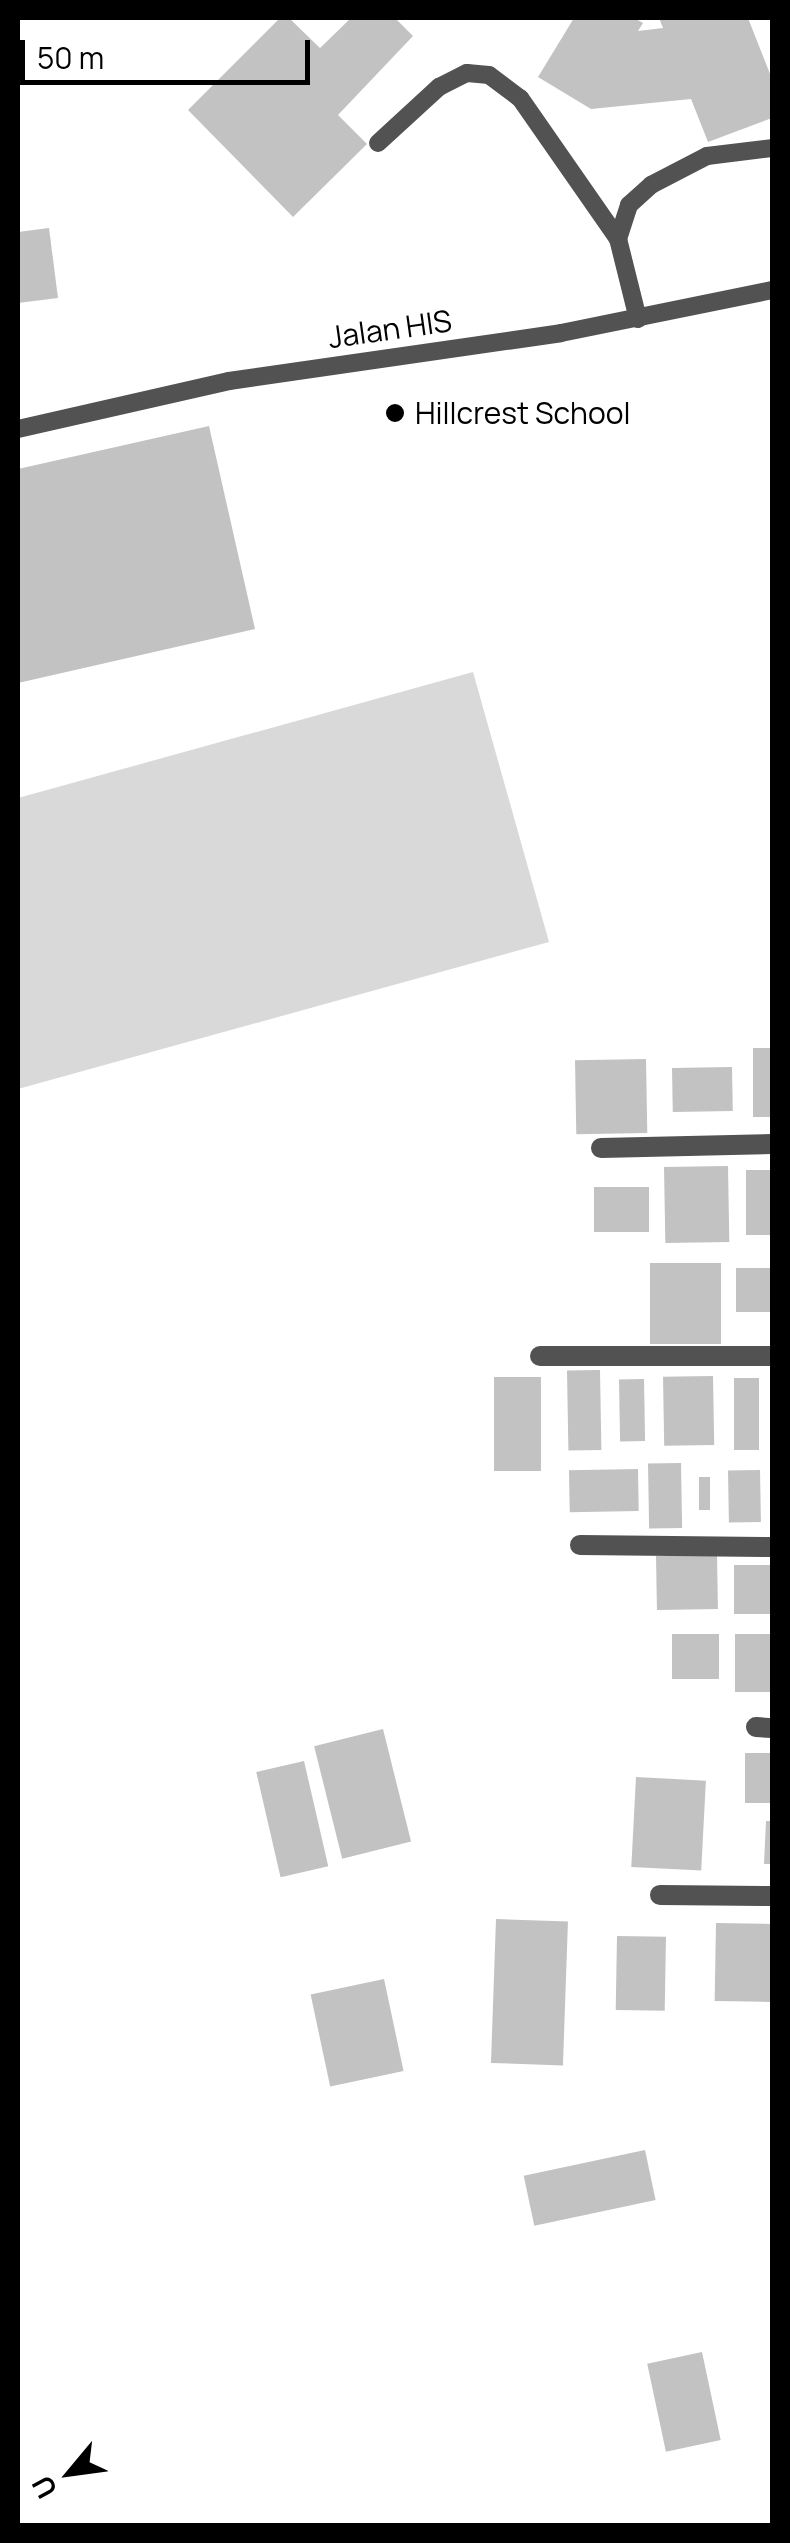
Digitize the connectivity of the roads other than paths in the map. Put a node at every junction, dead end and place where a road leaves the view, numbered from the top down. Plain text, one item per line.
1 (378, 143) dead end
2 (772, 148) edge
3 (618, 239) junction
4 (772, 290) edge
5 (638, 319) junction
6 (18, 429) edge
7 (772, 1144) edge
8 (601, 1148) dead end
9 (540, 1356) dead end
10 (772, 1356) edge
11 (580, 1544) dead end
12 (772, 1547) edge
13 (660, 1895) dead end
14 (772, 1896) edge

1 - 3 lane
2 - 3 lane
3 - 5 lane
4 - 5 lane, Jalan HIS
5 - 6 lane, Jalan HIS
7 - 8 street
9 - 10 street
11 - 12 street
13 - 14 street

